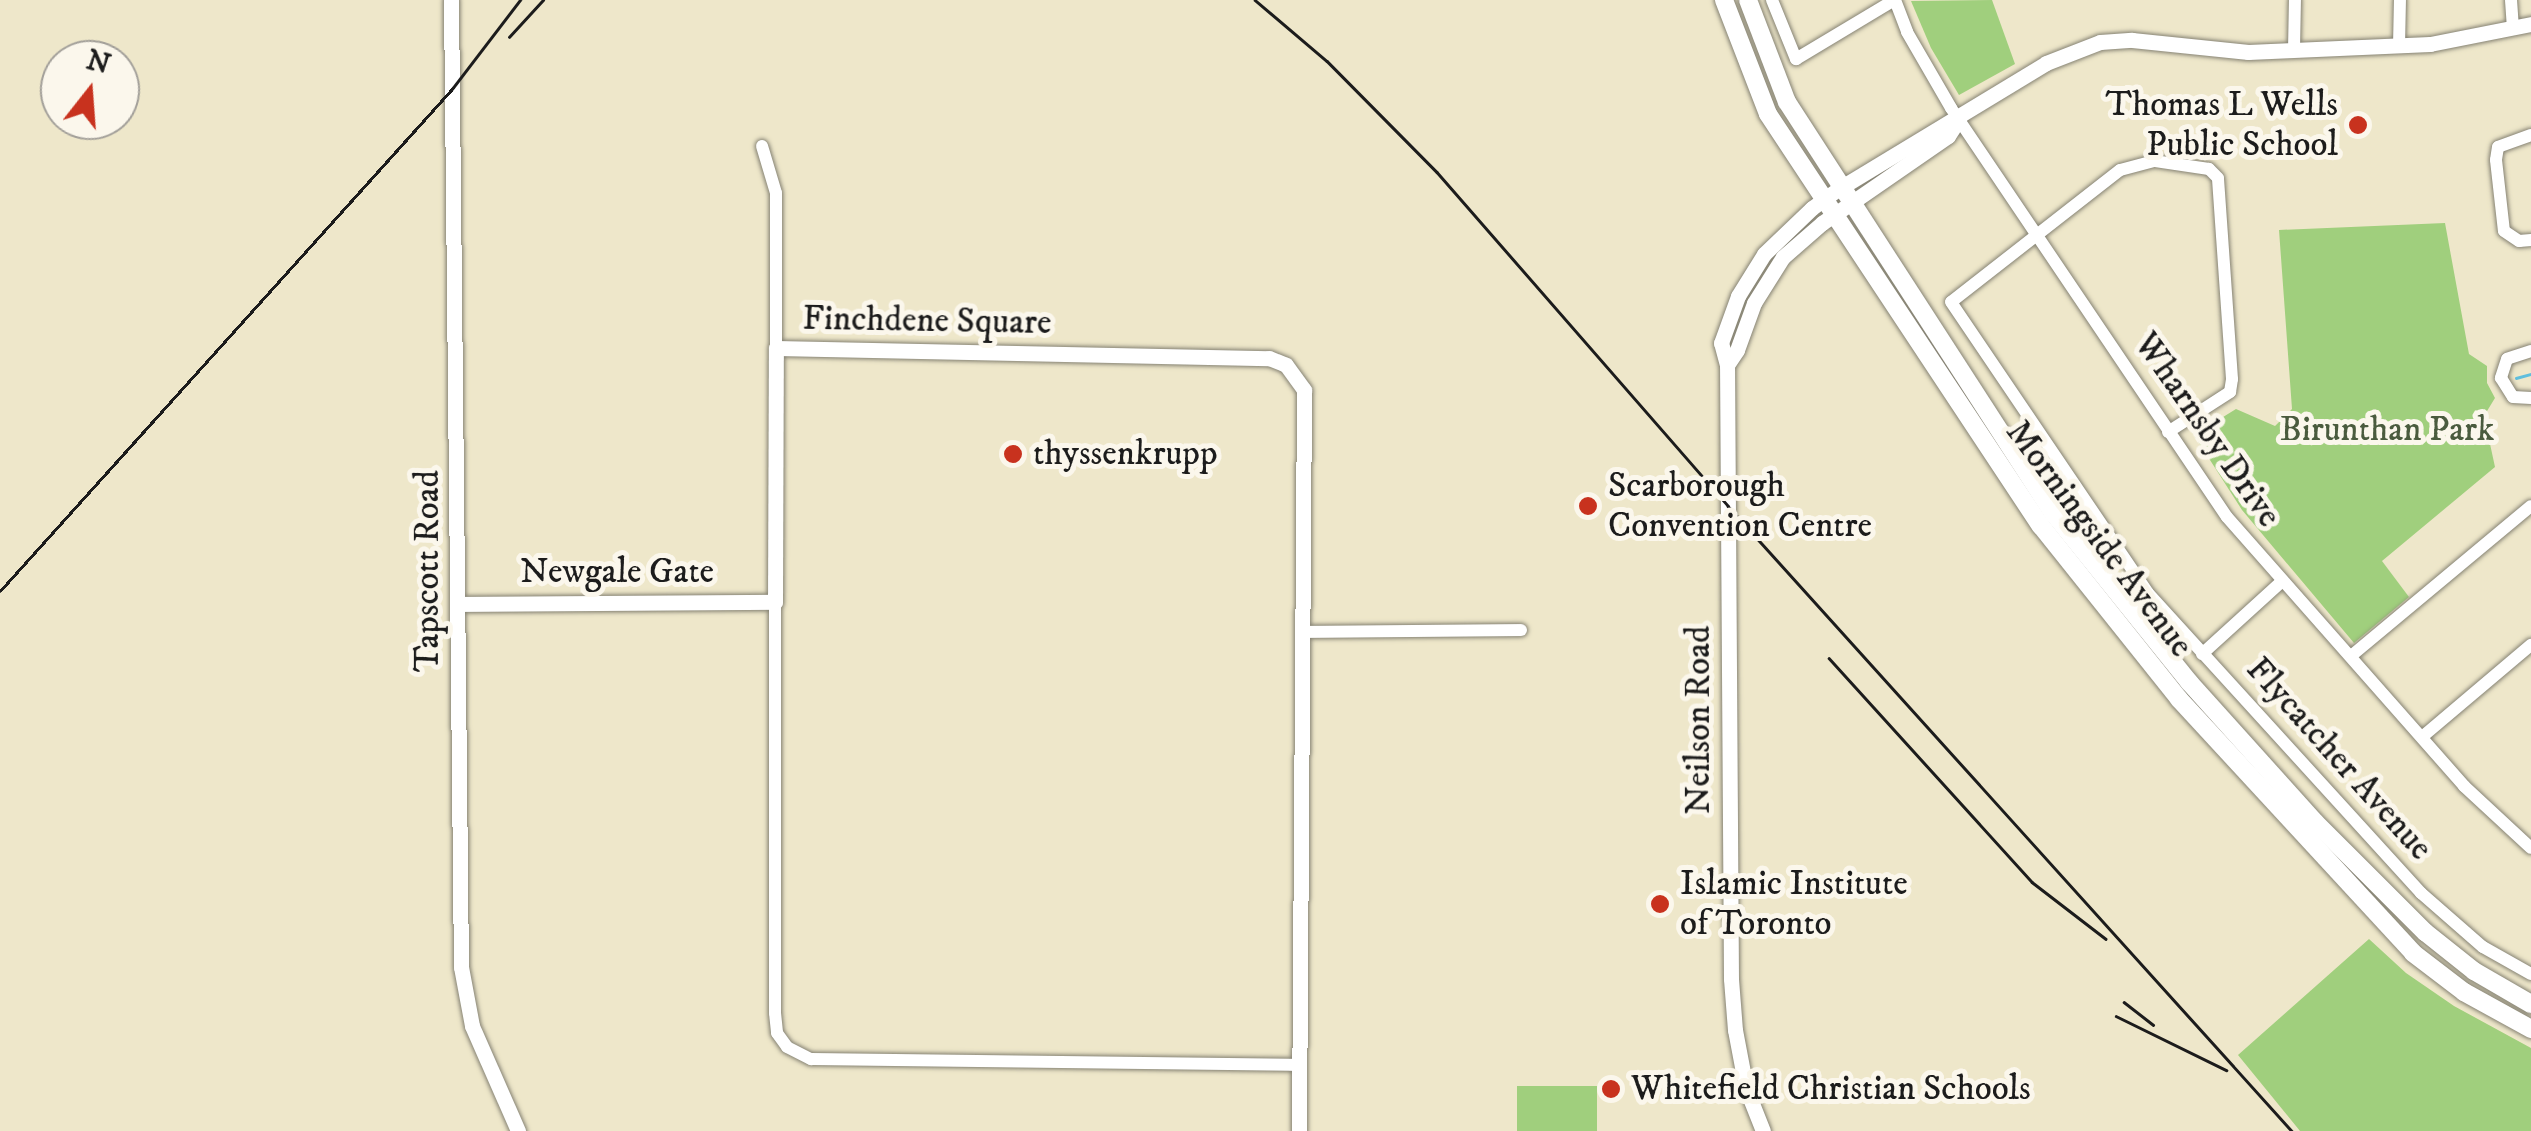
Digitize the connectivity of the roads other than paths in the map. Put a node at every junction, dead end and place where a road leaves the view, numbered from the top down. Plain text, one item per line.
1 (451, 0) edge
2 (1724, 0) edge
3 (1748, 0) edge
4 (1772, 0) edge
5 (1894, 0) edge
6 (2295, 0) edge
7 (2400, 0) edge
8 (2511, 0) edge
9 (2531, 24) edge
10 (2513, 29) junction
11 (2399, 46) junction
12 (2294, 50) junction
13 (1959, 119) junction
14 (2531, 135) edge
15 (762, 146) dead end
16 (1845, 196) junction
17 (1828, 208) junction
18 (2038, 236) junction
19 (2531, 240) edge
20 (776, 348) junction
21 (2531, 351) edge
22 (1952, 375) junction
23 (2531, 398) edge
24 (2168, 432) junction
25 (2531, 506) edge
26 (2282, 582) junction
27 (776, 602) junction
28 (459, 604) junction
29 (1521, 630) dead end
30 (1302, 632) junction
31 (2531, 645) edge
32 (2202, 654) junction
33 (2351, 656) junction
34 (2422, 737) junction
35 (2531, 848) edge
36 (2474, 971) junction
37 (2531, 974) edge
38 (2464, 992) junction
39 (2531, 1004) edge
40 (2531, 1029) edge
41 (1299, 1065) junction
42 (518, 1131) edge
43 (1299, 1131) edge
44 (1764, 1131) edge

1 - 28 street, Tapscott Road
2 - 17 main road, Morningside Avenue
3 - 16 main road, Morningside Avenue
4 - 5 street
5 - 13 street, Wharnsby Drive
6 - 12 street
7 - 11 street
8 - 10 street
9 - 10 street, Neilson Road
10 - 11 street, Neilson Road
11 - 12 street, Neilson Road
12 - 13 street, Neilson Road
13 - 16 street, Neilson Road
13 - 18 street, Wharnsby Drive
14 - 19 street
15 - 20 street
16 - 17 street, Neilson Road
16 - 22 main road, Morningside Avenue
17 - 22 main road, Morningside Avenue
17 - 44 street, Neilson Road
18 - 24 street, Wharnsby Drive
18 - 24 street
18 - 32 street, Flycatcher Avenue
20 - 27 street, Finchdene Square
20 - 30 street, Finchdene Square
21 - 23 street
22 - 36 main road, Morningside Avenue
22 - 38 main road, Morningside Avenue
24 - 26 street, Wharnsby Drive
25 - 33 street
26 - 32 street
26 - 33 street, Wharnsby Drive
27 - 28 street, Newgale Gate
27 - 41 street, Finchdene Square
28 - 42 street, Tapscott Road
29 - 30 street
30 - 41 street, Finchdene Square
31 - 34 street
32 - 37 street, Flycatcher Avenue
33 - 34 street, Wharnsby Drive
34 - 35 street, Wharnsby Drive
36 - 38 main road
36 - 39 main road, Morningside Avenue
38 - 40 main road, Morningside Avenue
41 - 43 street, Finchdene Square

